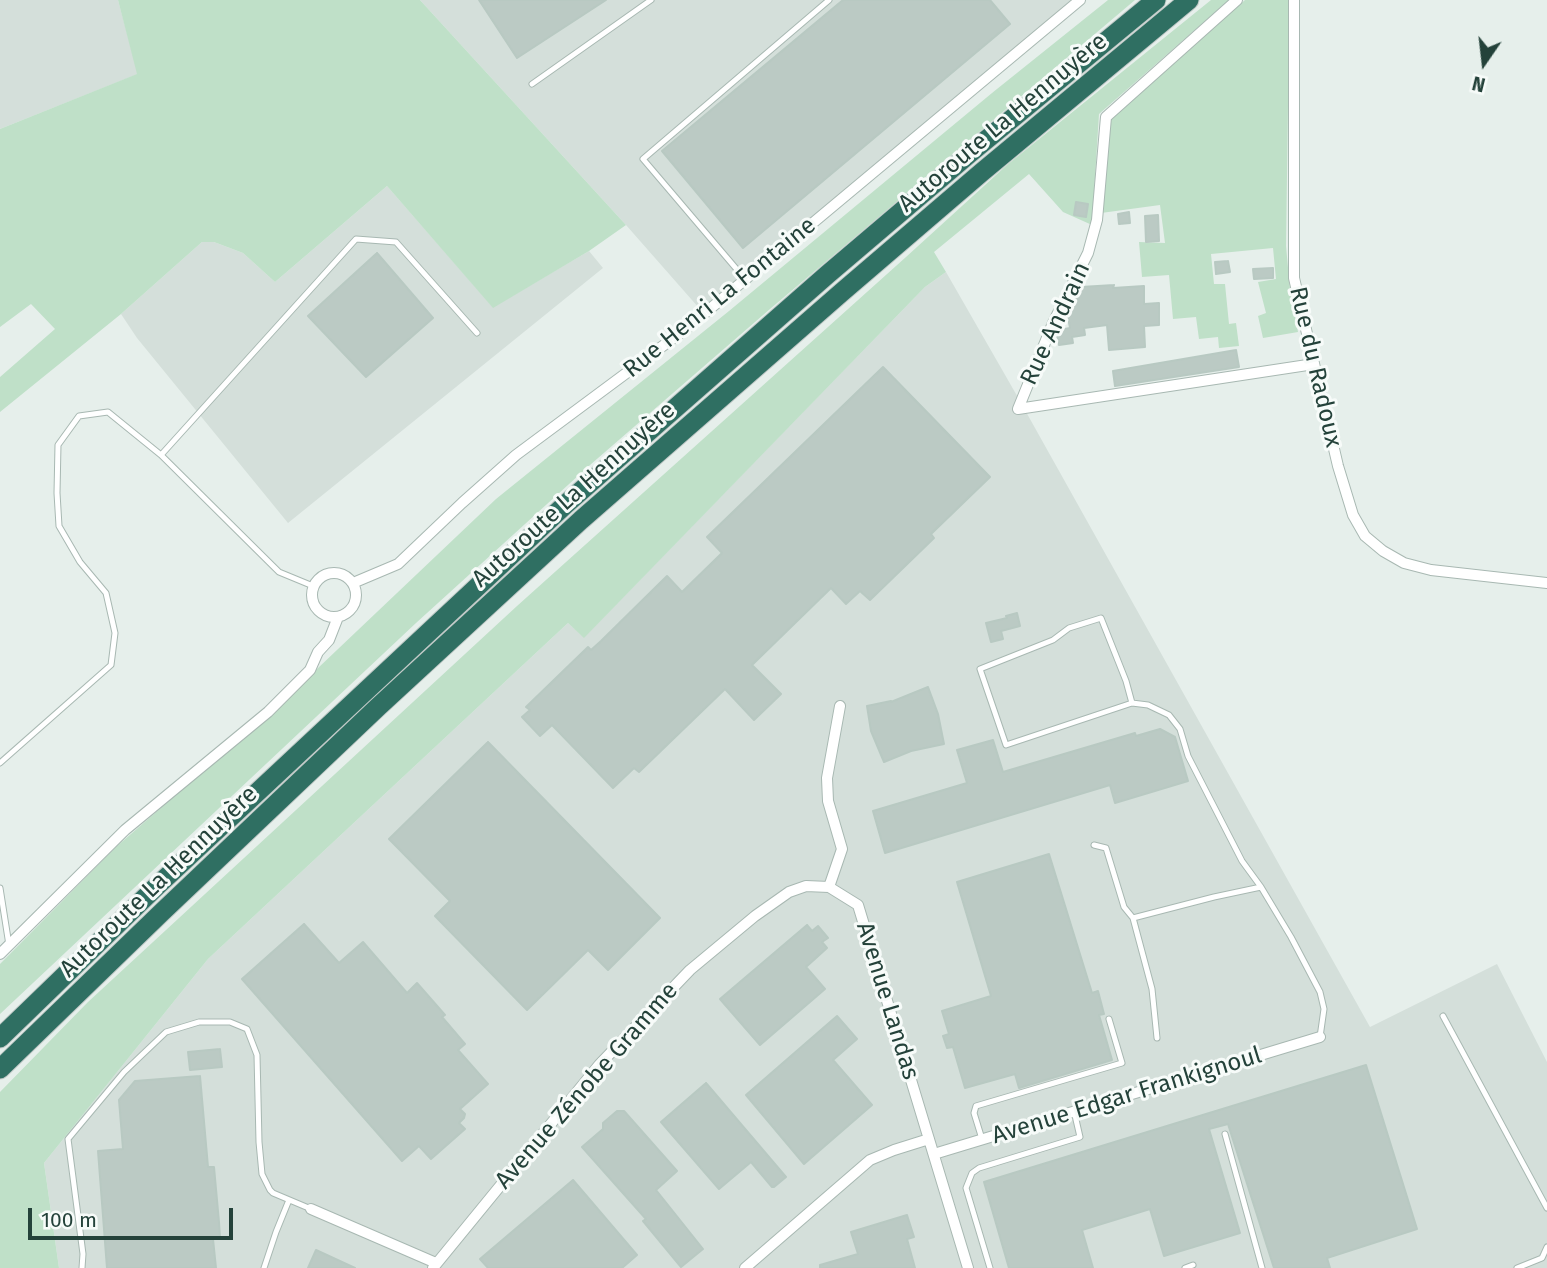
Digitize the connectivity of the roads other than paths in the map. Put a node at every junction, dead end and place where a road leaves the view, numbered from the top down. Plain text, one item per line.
1 (651, 0) edge
2 (829, 0) edge
3 (1058, 0) edge
4 (1080, 0) edge
5 (1156, 0) edge
6 (1189, 0) edge
7 (1237, 0) edge
8 (1294, 0) edge
9 (1066, 11) junction
10 (532, 84) dead end
11 (745, 279) junction
12 (477, 333) dead end
13 (1314, 364) junction
14 (160, 455) junction
15 (353, 583) junction
16 (1547, 583) edge
17 (313, 586) junction
18 (338, 617) junction
19 (1132, 703) junction
20 (840, 706) dead end
21 (0, 763) edge
22 (1094, 845) dead end
23 (829, 887) junction
24 (1261, 887) junction
25 (0, 888) edge
26 (1133, 918) junction
27 (9, 945) junction
28 (0, 954) edge
29 (1443, 1016) dead end
30 (1109, 1019) dead end
31 (40, 1029) junction
32 (4, 1034) edge
33 (1320, 1037) joint
34 (1157, 1038) dead end
35 (0, 1069) edge
36 (0, 1084) edge
37 (1074, 1111) junction
38 (1225, 1134) dead end
39 (929, 1139) junction
40 (982, 1139) junction
41 (934, 1154) junction
42 (289, 1200) junction
43 (1547, 1208) edge
44 (311, 1209) joint
45 (1547, 1247) edge
46 (1193, 1265) dead end
47 (434, 1266) edge
48 (748, 1267) edge
49 (82, 1268) edge
50 (264, 1268) edge
51 (968, 1268) edge
52 (990, 1268) edge
53 (1185, 1268) edge
54 (1262, 1268) edge
55 (1517, 1268) edge

1 - 10 lane
2 - 11 lane
3 - 9 street
4 - 9 street, Rue Henri La Fontaine
5 - 32 highway, Autoroute La Hennuyère
6 - 31 highway, Autoroute La Hennuyère
7 - 13 street, Rue Andrain
8 - 13 street, Rue du Radoux
9 - 11 street, Rue Henri La Fontaine
11 - 15 street, Rue Henri La Fontaine
12 - 14 lane
13 - 16 street, Rue du Radoux
14 - 17 lane
14 - 21 lane
15 - 17 street
15 - 18 street
17 - 18 street
18 - 27 street
19 - 19 lane
19 - 24 lane
20 - 23 street
22 - 26 lane
23 - 39 street, Avenue Landas
23 - 47 street, Avenue Zénobe Gramme
24 - 26 lane
24 - 33 lane
25 - 27 lane
26 - 34 lane
27 - 28 street
29 - 43 lane
30 - 40 lane
31 - 35 highway, Autoroute La Hennuyère
31 - 36 highway
33 - 37 street, Avenue Edgar Frankignoul
37 - 40 street, Avenue Edgar Frankignoul
37 - 52 lane
38 - 54 lane
39 - 41 street, Avenue Landas
39 - 48 street
40 - 41 street, Avenue Edgar Frankignoul
41 - 51 street, Avenue Landas
42 - 44 lane
42 - 49 lane
42 - 50 lane
44 - 47 street
45 - 55 lane
46 - 53 lane

